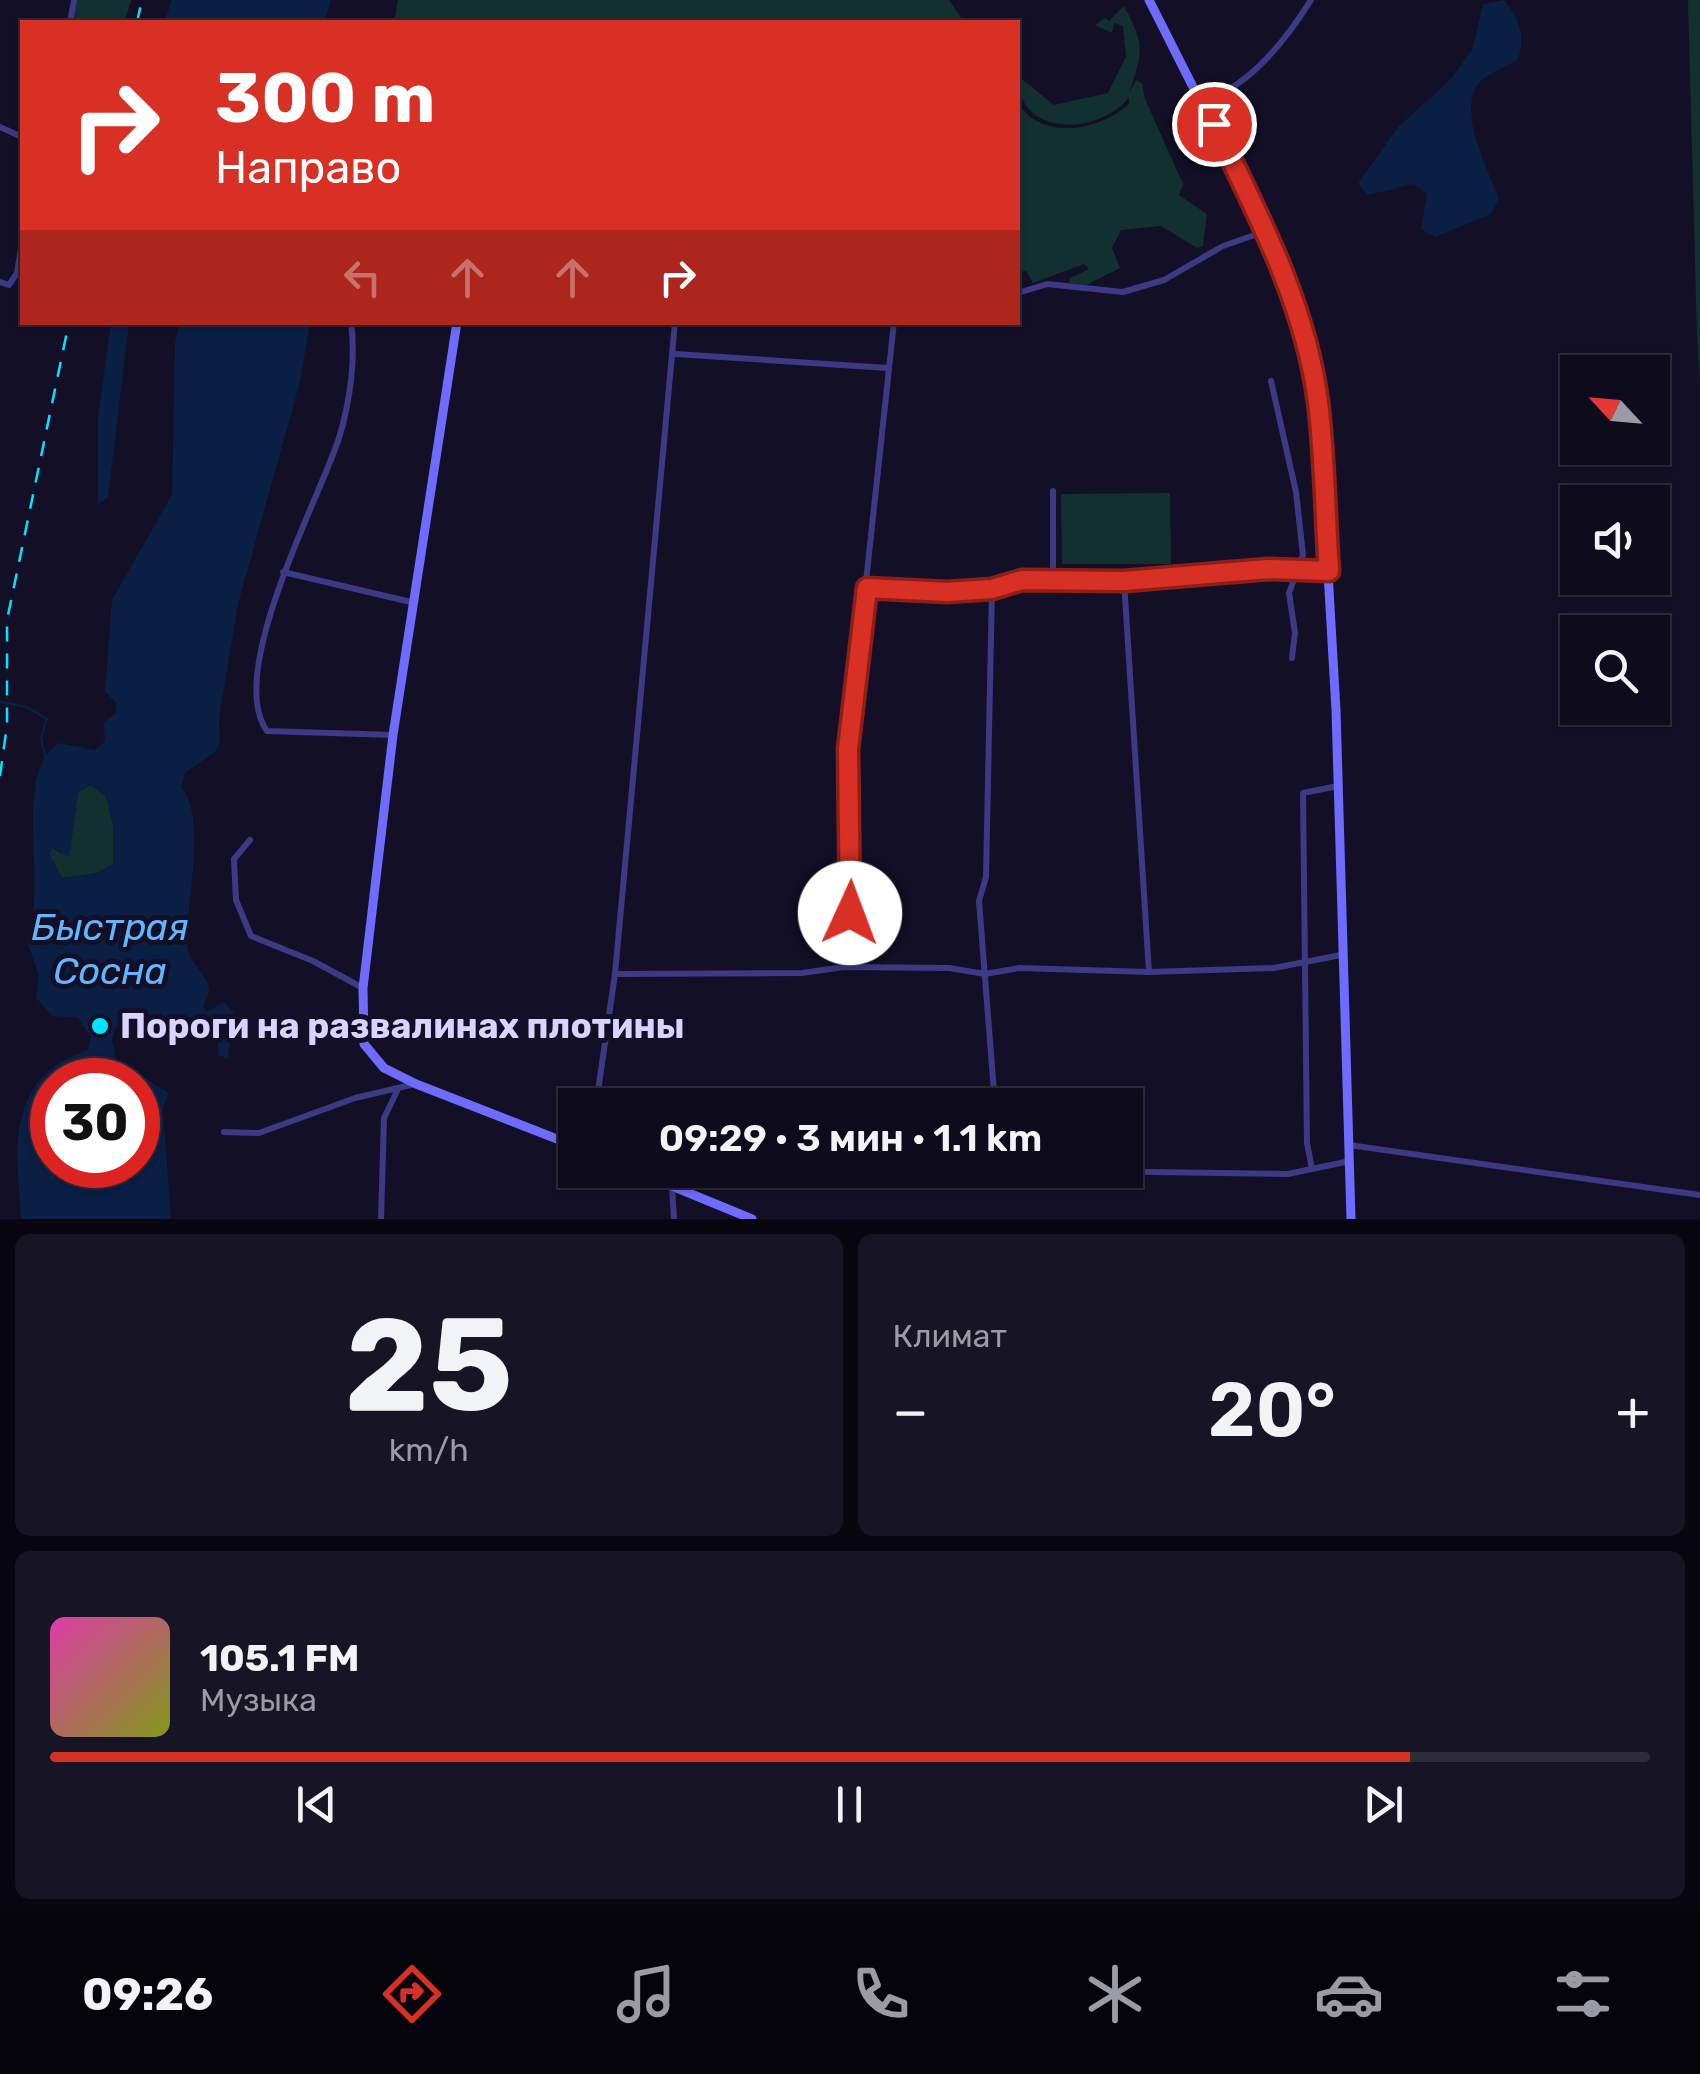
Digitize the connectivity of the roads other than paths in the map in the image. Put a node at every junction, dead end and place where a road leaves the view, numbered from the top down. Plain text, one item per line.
1 (1149, 0) edge
2 (1312, 0) edge
3 (1202, 101) junction
4 (1266, 231) junction
5 (20, 254) edge
6 (0, 282) edge
7 (1020, 292) edge
8 (351, 325) edge
9 (457, 325) edge
10 (675, 325) edge
11 (894, 325) edge
12 (676, 354) junction
13 (888, 368) junction
14 (1271, 381) dead end
15 (1053, 491) dead end
16 (1329, 571) junction
17 (284, 572) junction
18 (1297, 572) junction
19 (1053, 580) junction
20 (1124, 581) junction
21 (867, 588) junction
22 (992, 589) junction
23 (411, 602) junction
24 (1292, 658) dead end
25 (393, 735) junction
26 (1338, 786) junction
27 (250, 840) dead end
28 (1342, 955) junction
29 (1304, 962) junction
30 (844, 967) junction
31 (1150, 972) junction
32 (615, 974) junction
33 (985, 974) junction
34 (363, 988) junction
35 (416, 1084) junction
36 (598, 1088) edge
37 (994, 1088) edge
38 (397, 1091) junction
39 (224, 1132) dead end
40 (558, 1139) edge
41 (1349, 1146) junction
42 (1350, 1161) junction
43 (1312, 1169) junction
44 (1143, 1172) edge
45 (672, 1188) edge
46 (677, 1188) edge
47 (1700, 1194) edge
48 (382, 1219) edge
49 (674, 1219) edge
50 (752, 1219) edge
51 (1351, 1219) edge

1 - 3 main road
2 - 3 street
3 - 4 main road
4 - 7 street
4 - 16 main road
5 - 6 street
8 - 17 street
9 - 23 main road
10 - 12 street
11 - 13 street
12 - 13 street
12 - 32 street
13 - 21 street
14 - 18 street
15 - 19 street
16 - 18 street
16 - 26 main road
17 - 23 street
17 - 25 street
18 - 20 street
18 - 24 street
19 - 20 street
19 - 22 street
20 - 31 street
21 - 22 street
21 - 30 street
22 - 33 street
23 - 25 main road
25 - 34 main road
26 - 28 main road
26 - 29 street
27 - 34 street
28 - 29 street
28 - 41 main road
29 - 31 street
29 - 43 street
30 - 32 street
30 - 33 street
31 - 33 street
32 - 36 street
33 - 37 street
34 - 35 main road
35 - 38 street
35 - 40 main road
38 - 39 street
38 - 48 street
41 - 42 main road
41 - 47 street
42 - 43 street
42 - 51 main road
43 - 44 street
45 - 49 street
46 - 50 main road

